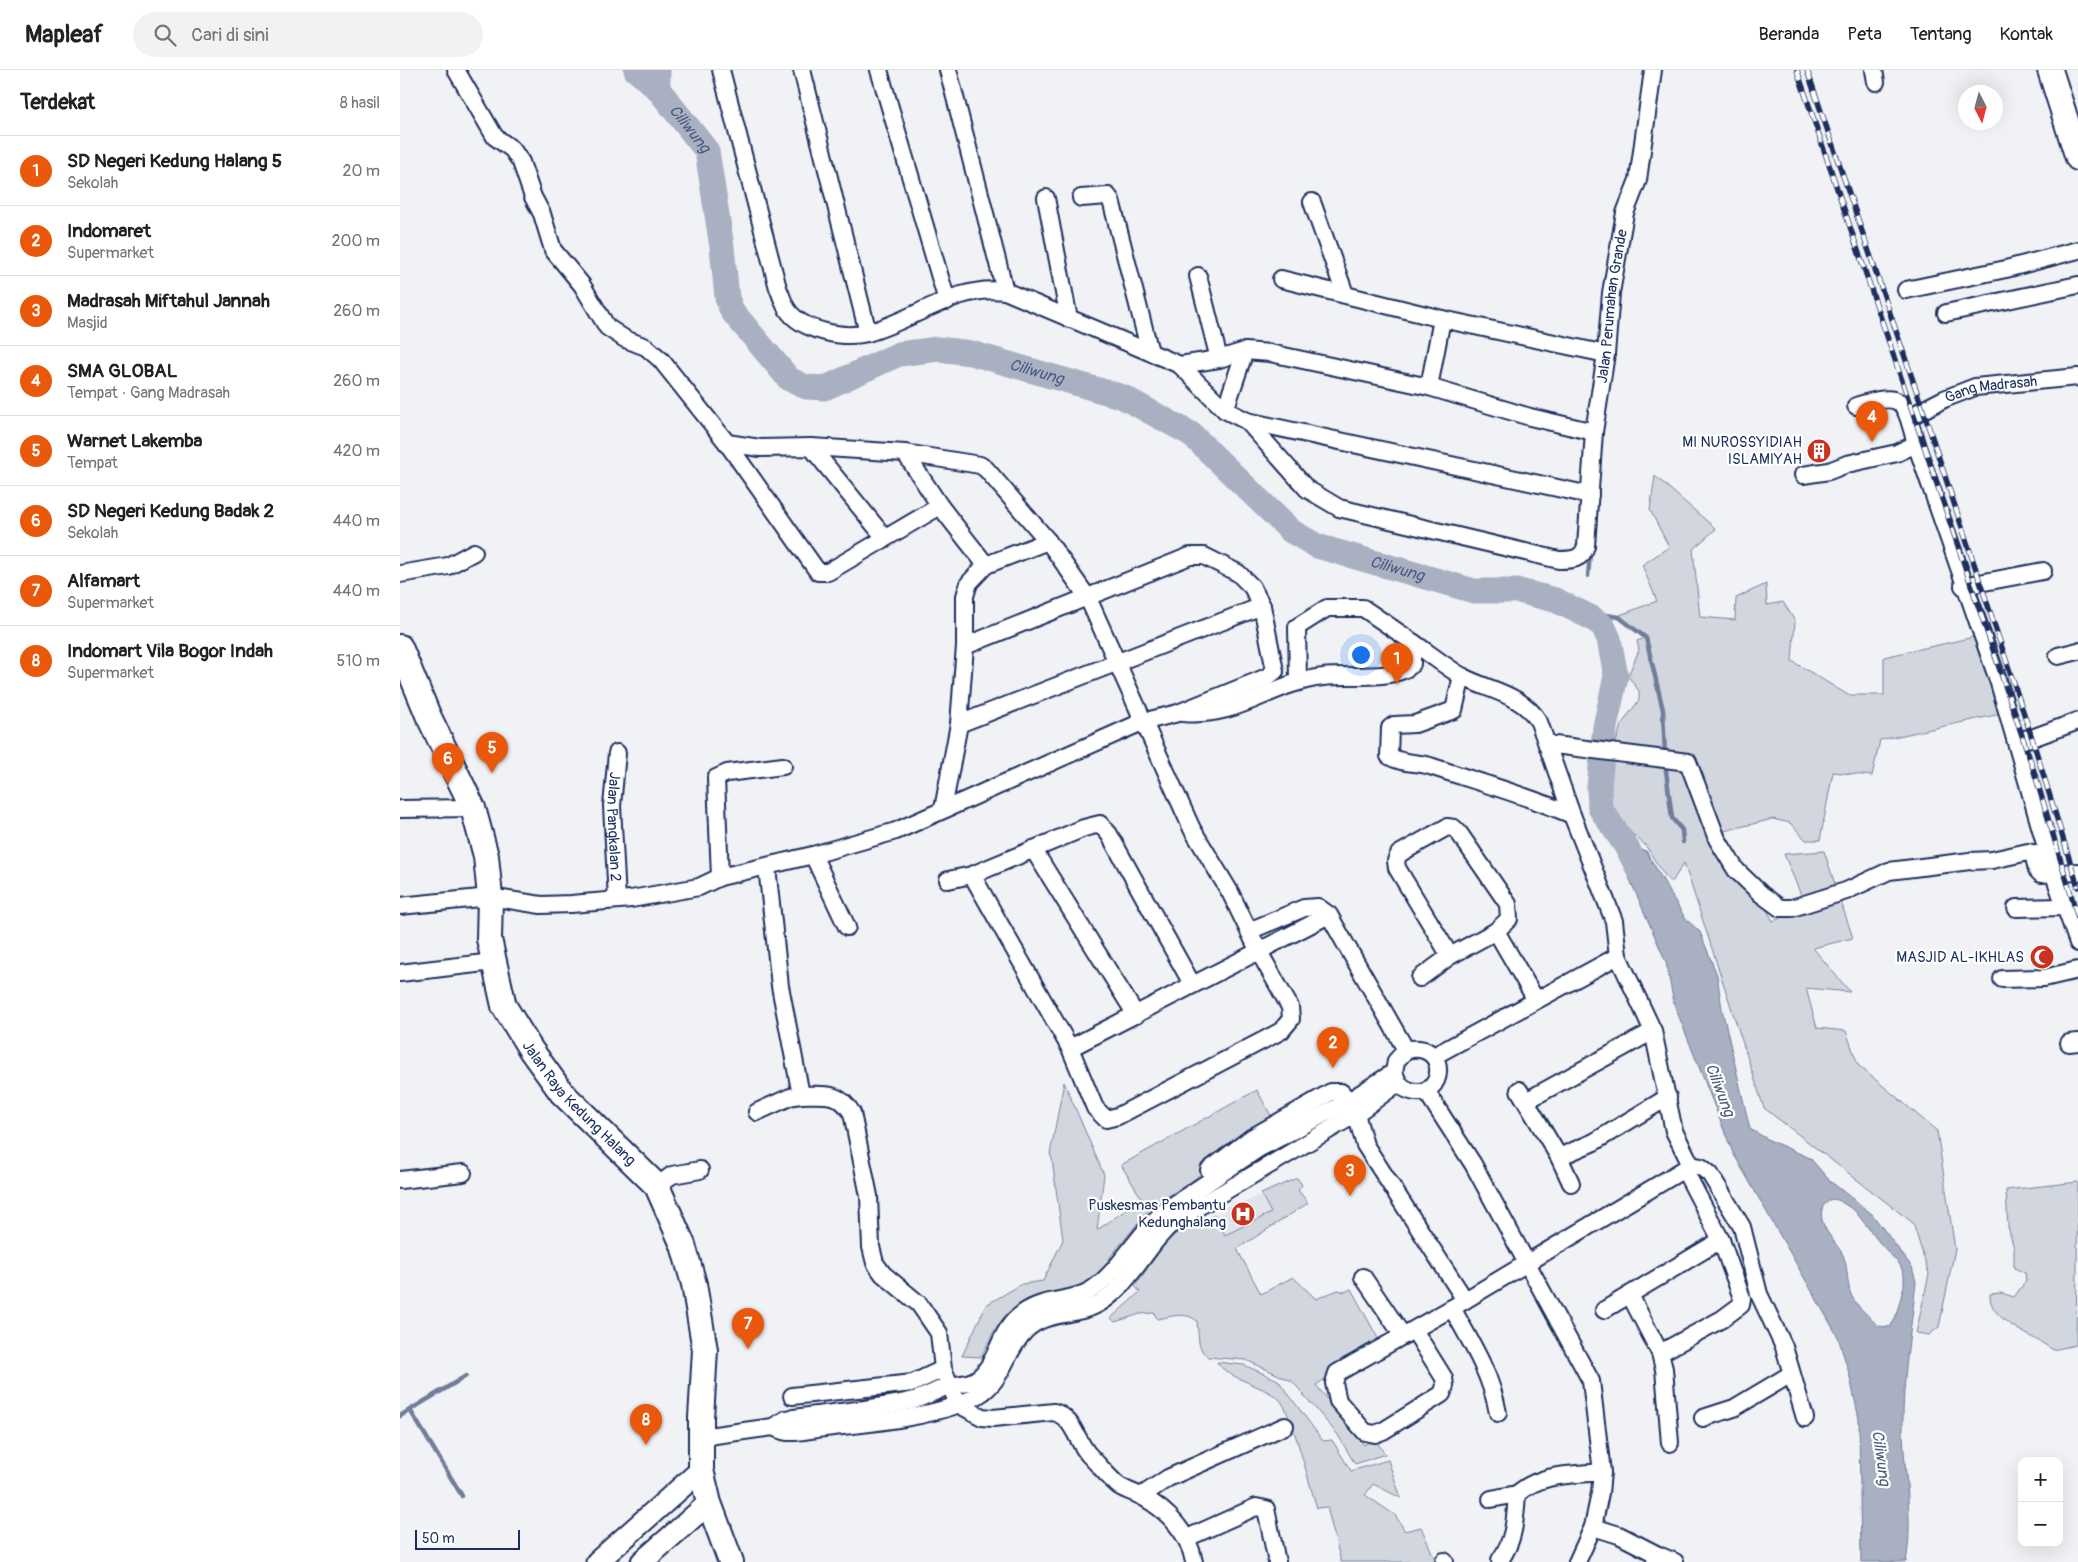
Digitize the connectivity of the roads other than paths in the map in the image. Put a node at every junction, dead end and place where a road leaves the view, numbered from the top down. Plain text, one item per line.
1 (456, 70) edge
2 (721, 70) edge
3 (802, 70) edge
4 (879, 70) edge
5 (948, 70) edge
6 (1653, 70) edge
7 (2050, 70) edge
8 (2078, 158) edge
9 (1046, 198) dead end
10 (1081, 198) dead end
11 (1312, 202) dead end
12 (2078, 250) edge
13 (1198, 276) dead end
14 (1281, 279) dead end
15 (2078, 285) edge
16 (1906, 290) dead end
17 (1004, 291) junction
18 (1345, 294) junction
19 (947, 301) junction
20 (1946, 313) dead end
21 (1069, 319) junction
22 (1442, 319) junction
23 (868, 333) junction
24 (1245, 351) junction
25 (1150, 352) junction
26 (1606, 354) junction
27 (1219, 359) junction
28 (1180, 365) junction
29 (2078, 377) edge
30 (1429, 387) junction
31 (1856, 406) dead end
32 (1225, 410) junction
33 (1909, 418) junction
34 (1247, 421) junction
35 (1594, 432) junction
36 (727, 442) junction
37 (1916, 444) junction
38 (811, 448) junction
39 (904, 453) junction
40 (1803, 475) dead end
41 (1590, 495) junction
42 (940, 506) junction
43 (885, 538) junction
44 (1048, 541) junction
45 (474, 552) dead end
46 (986, 565) junction
47 (2043, 571) dead end
48 (400, 574) edge
49 (1963, 586) junction
50 (1088, 598) junction
51 (1262, 606) junction
52 (1414, 643) junction
53 (965, 646) junction
54 (400, 647) edge
55 (2078, 651) edge
56 (2058, 656) dead end
57 (1115, 662) junction
58 (1462, 676) junction
59 (1298, 680) junction
60 (1178, 713) junction
61 (2078, 721) edge
62 (1142, 722) junction
63 (959, 724) junction
64 (2016, 740) junction
65 (1546, 744) junction
66 (616, 753) dead end
67 (783, 766) dead end
68 (473, 808) junction
69 (400, 809) edge
70 (944, 809) junction
71 (1572, 815) junction
72 (1033, 849) junction
73 (813, 855) junction
74 (767, 867) junction
75 (2078, 872) edge
76 (972, 875) junction
77 (2054, 875) junction
78 (720, 877) junction
79 (948, 880) dead end
80 (490, 897) junction
81 (617, 900) junction
82 (400, 906) edge
83 (2066, 907) junction
84 (2016, 908) dead end
85 (1329, 915) junction
86 (847, 927) dead end
87 (1249, 931) junction
88 (1496, 932) junction
89 (2078, 943) edge
90 (1258, 950) junction
91 (1450, 956) junction
92 (1618, 956) junction
93 (493, 962) junction
94 (401, 970) edge
95 (2078, 970) edge
96 (1420, 978) dead end
97 (2002, 979) dead end
98 (1192, 984) junction
99 (1536, 1000) junction
100 (1136, 1015) junction
101 (1653, 1031) junction
102 (1070, 1048) junction
103 (1406, 1050) junction
104 (1434, 1056) junction
105 (1396, 1077) junction
106 (1426, 1091) junction
107 (801, 1095) junction
108 (1668, 1097) junction
109 (1352, 1107) junction
110 (757, 1112) dead end
111 (1559, 1158) junction
112 (1687, 1167) junction
113 (700, 1170) dead end
114 (462, 1174) dead end
115 (400, 1180) edge
116 (1571, 1183) dead end
117 (657, 1186) junction
118 (1721, 1240) junction
119 (1527, 1263) junction
120 (1363, 1277) dead end
121 (1630, 1295) junction
122 (1458, 1304) junction
123 (1604, 1310) dead end
124 (1408, 1333) junction
125 (1003, 1350) junction
126 (1660, 1353) junction
127 (943, 1369) junction
128 (1791, 1374) junction
129 (950, 1386) junction
130 (792, 1396) dead end
131 (958, 1404) junction
132 (1498, 1413) dead end
133 (1703, 1418) dead end
134 (1805, 1418) dead end
135 (1285, 1426) dead end
136 (774, 1427) junction
137 (701, 1437) junction
138 (1670, 1444) dead end
139 (701, 1470) junction
140 (1602, 1472) junction
141 (1517, 1494) junction
142 (1141, 1496) junction
143 (1491, 1499) dead end
144 (709, 1503) junction
145 (654, 1512) junction
146 (1593, 1527) junction
147 (674, 1536) junction
148 (1187, 1538) junction
149 (1657, 1558) edge
150 (607, 1559) edge
151 (1500, 1560) dead end
152 (642, 1562) edge
153 (731, 1562) edge
154 (1194, 1562) edge
155 (1277, 1562) edge
156 (1577, 1562) edge
157 (1675, 1562) edge

1 - 36 street
2 - 23 street
3 - 23 street
4 - 19 street
5 - 17 street
6 - 26 street, Jalan Perumahan Grande
7 - 8 main road
9 - 21 street
10 - 25 street
11 - 18 street
12 - 16 street
13 - 27 street
14 - 18 street
15 - 20 street
17 - 19 street
17 - 21 street
18 - 22 street
19 - 23 street
21 - 25 street
22 - 26 street
22 - 30 street
24 - 27 street
24 - 30 street
24 - 32 street
25 - 28 street
26 - 35 street, Jalan Perumahan Grande
27 - 28 street
28 - 32 street
29 - 33 street, Gang Madrasah
30 - 35 street
31 - 33 street
32 - 34 street
33 - 37 street
34 - 41 street
34 - 41 street, Jalan Perumahan Grande
35 - 41 street, Jalan Perumahan Grande
36 - 38 street
36 - 43 street
37 - 40 street
37 - 49 street
38 - 39 street
38 - 43 street
39 - 42 street
39 - 44 street
42 - 43 street
42 - 46 street
44 - 46 street
44 - 50 street
45 - 48 street
46 - 53 street
47 - 49 street
49 - 64 street
50 - 51 street
50 - 53 street
50 - 57 street
51 - 57 street
51 - 60 street
52 - 58 street
52 - 59 street
52 - 59 street
53 - 63 street
54 - 68 main road, Jalan Raya Kedung Halang
55 - 56 street
57 - 62 street
57 - 63 street
58 - 65 street
58 - 71 street
59 - 60 street
60 - 62 street
61 - 64 street
62 - 70 street
62 - 87 street
63 - 70 street
64 - 77 street
65 - 71 street
65 - 77 street
66 - 81 street, Jalan Pangkalan 2
67 - 78 street
68 - 69 street
68 - 80 main road, Jalan Raya Kedung Halang
70 - 73 street
71 - 92 street
72 - 76 street
72 - 98 street
72 - 100 street
73 - 74 street
73 - 86 street
74 - 78 street
74 - 107 street
75 - 77 street
76 - 79 street
76 - 102 street
77 - 83 street
78 - 81 street
80 - 81 street
80 - 82 street
80 - 93 main road, Jalan Raya Kedung Halang
83 - 84 street
83 - 89 street
85 - 87 street
85 - 90 street
85 - 103 street
87 - 90 street
88 - 91 street
88 - 91 street
88 - 99 street
90 - 98 street
90 - 102 street
91 - 96 street
92 - 99 street
92 - 101 street
93 - 94 street
93 - 117 main road, Jalan Raya Kedung Halang
95 - 97 street
98 - 100 street
99 - 104 street
100 - 102 street
101 - 108 street
101 - 111 street
103 - 104 street
103 - 105 street
104 - 106 street
105 - 106 street
105 - 109 street
106 - 119 street
107 - 110 street
107 - 127 street
108 - 111 street
108 - 112 street
109 - 122 street
109 - 125 street
109 - 125 street
111 - 116 street
112 - 118 street
112 - 119 street
112 - 128 street
113 - 117 street
114 - 115 street
117 - 137 main road, Jalan Raya Kedung Halang
118 - 121 street
118 - 126 street
119 - 122 street
119 - 140 street
120 - 124 street
121 - 123 street
121 - 126 street
122 - 124 street
122 - 132 street
124 - 124 street
125 - 129 street
125 - 131 street
126 - 138 street
127 - 129 street
127 - 130 street
128 - 133 street
128 - 134 street
129 - 131 street
129 - 136 street
131 - 136 street
131 - 142 street
135 - 142 street
136 - 137 street
137 - 139 main road, Jalan Raya Kedung Halang
139 - 144 main road, Jalan Raya Kedung Halang
139 - 145 street
140 - 141 street
140 - 146 street
141 - 143 street
141 - 151 street
142 - 148 street
144 - 147 street
144 - 153 main road, Jalan Raya Kedung Halang
145 - 147 street
145 - 150 street
146 - 149 street
146 - 156 street
147 - 152 street
148 - 154 street
148 - 155 street
149 - 157 street

